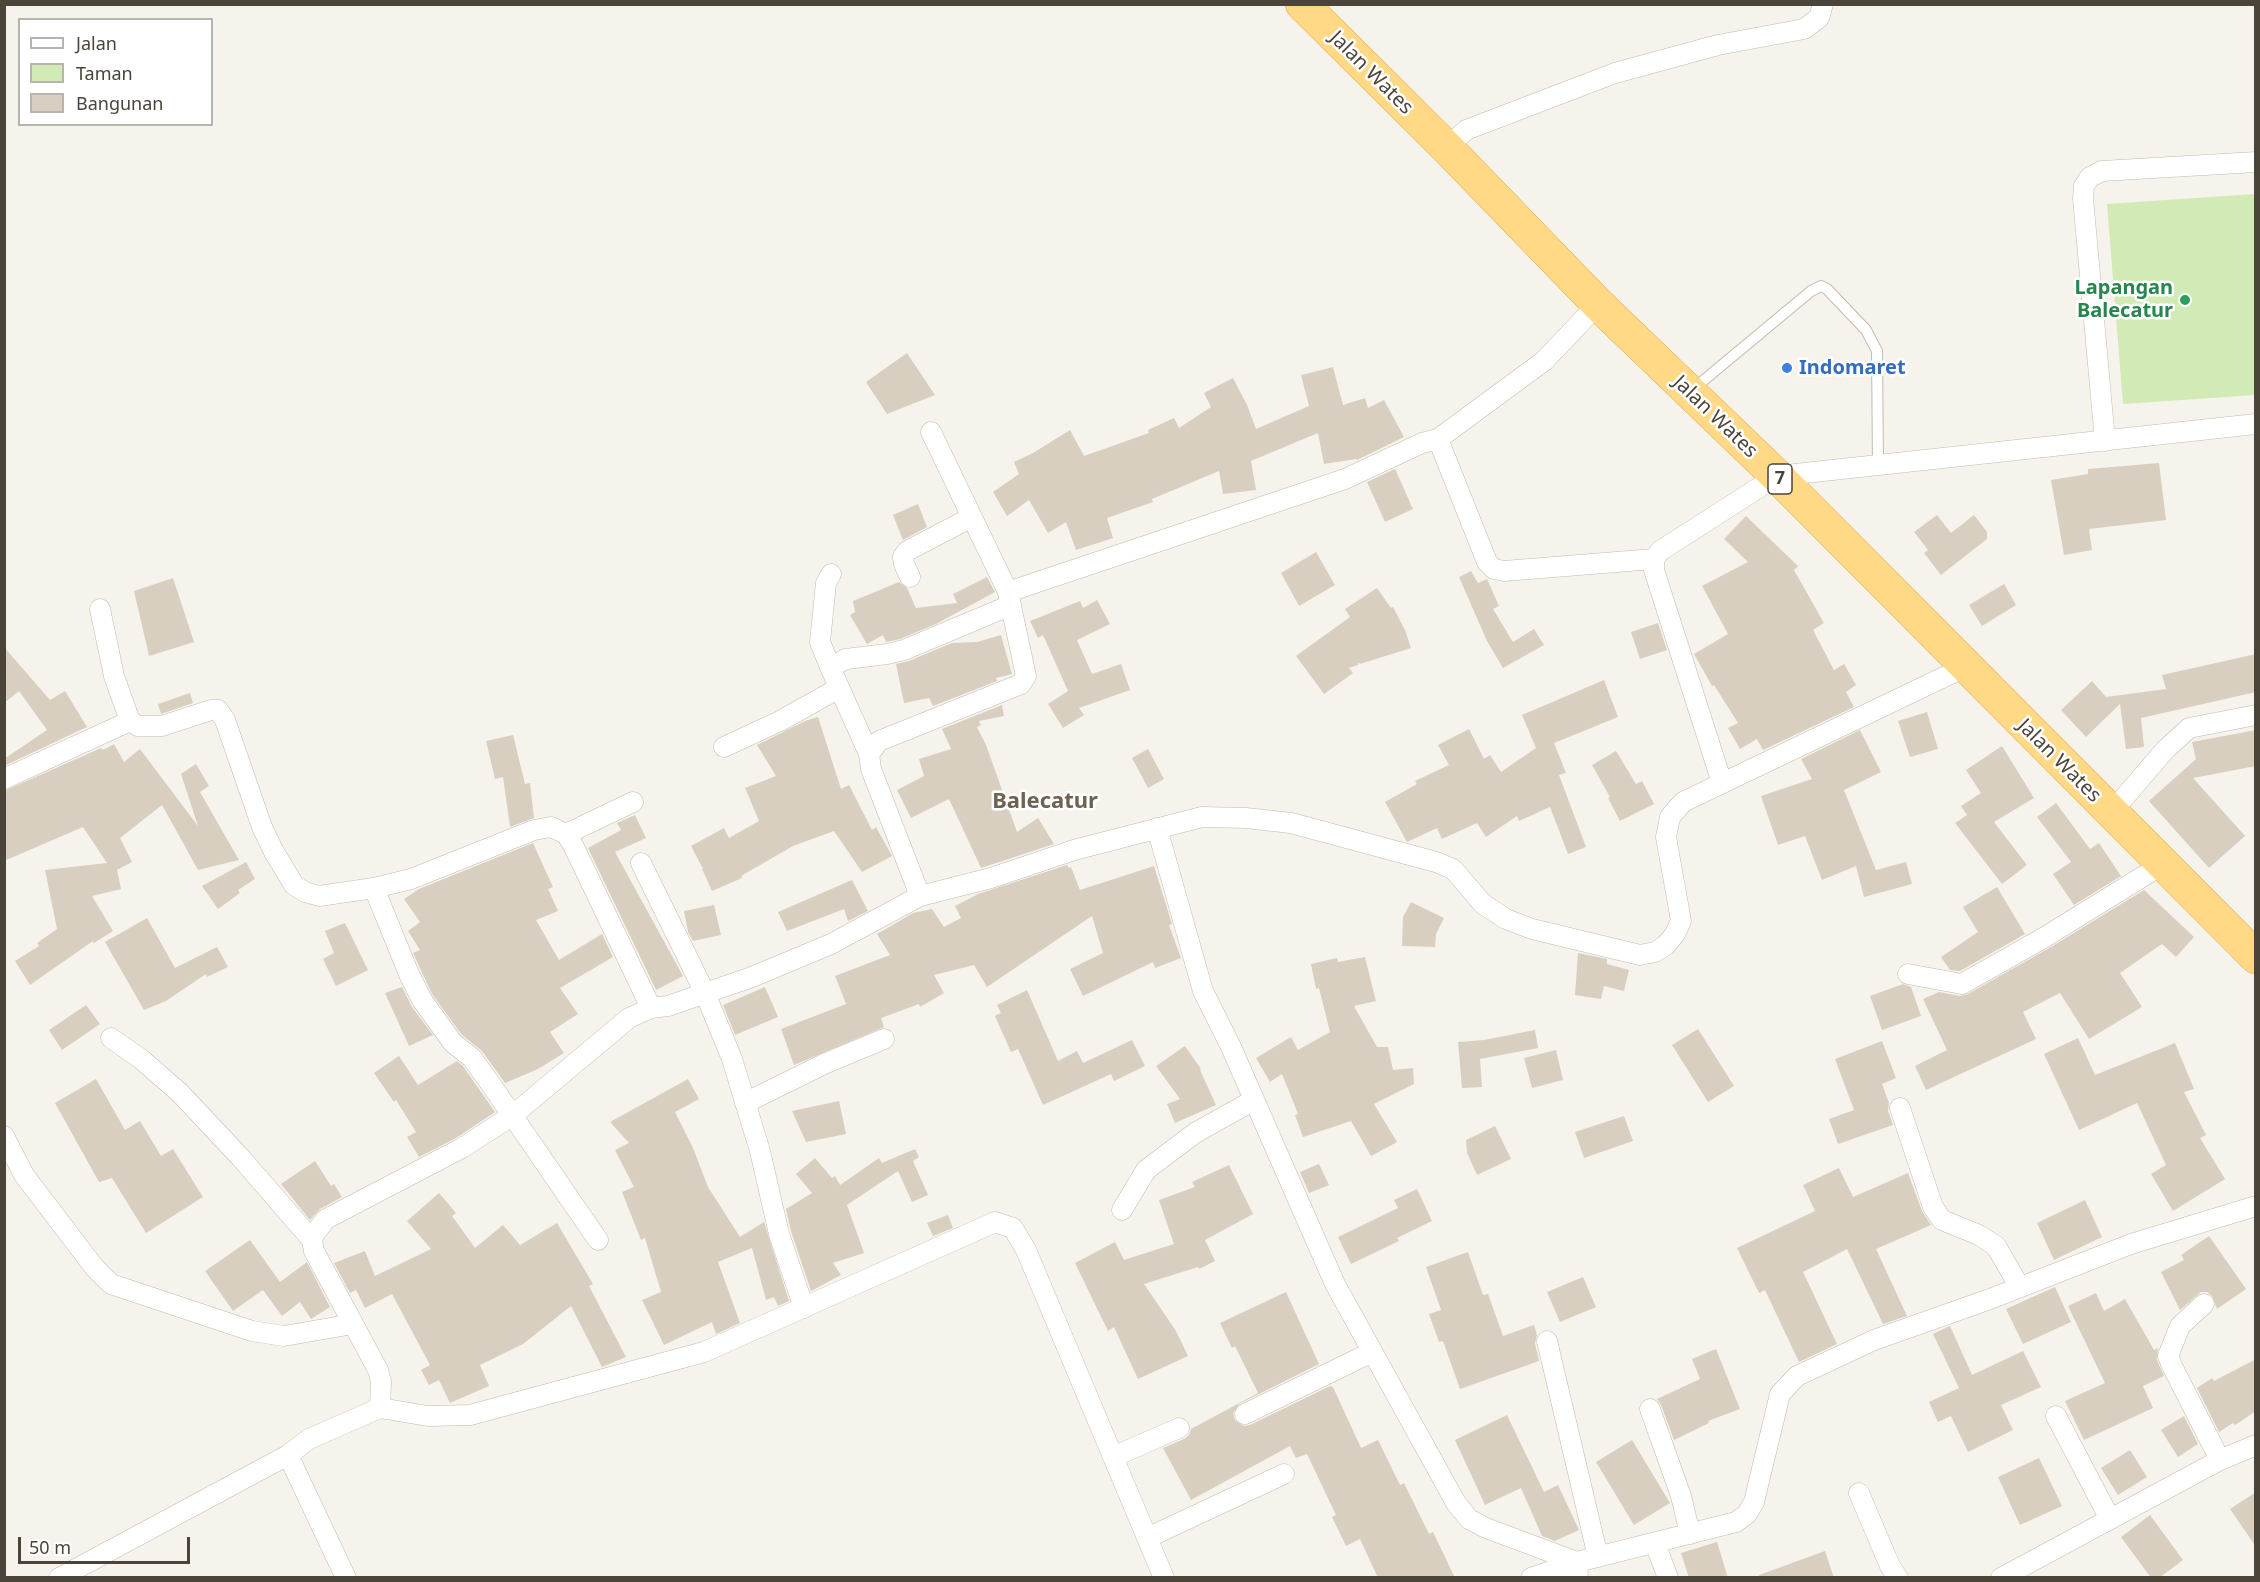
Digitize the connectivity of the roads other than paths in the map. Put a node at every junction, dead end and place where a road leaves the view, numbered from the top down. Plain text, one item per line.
1 (1302, 4) edge
2 (1823, 4) edge
3 (1447, 148) junction
4 (2256, 162) edge
5 (1598, 304) junction
6 (1689, 392) junction
7 (2256, 424) edge
8 (931, 432) dead end
9 (1438, 439) junction
10 (2105, 441) junction
11 (1878, 466) junction
12 (1777, 476) junction
13 (972, 517) junction
14 (1654, 559) junction
15 (831, 574) dead end
16 (910, 577) dead end
17 (1010, 599) junction
18 (100, 609) dead end
19 (830, 667) junction
20 (1965, 667) junction
21 (839, 688) junction
22 (2256, 715) edge
23 (130, 721) junction
24 (724, 747) dead end
25 (870, 754) junction
26 (4, 779) edge
27 (1722, 783) junction
28 (633, 802) dead end
29 (2111, 813) junction
30 (1158, 828) junction
31 (566, 834) junction
32 (641, 863) dead end
33 (2163, 864) junction
34 (374, 888) junction
35 (920, 896) junction
36 (2256, 957) edge
37 (1908, 974) dead end
38 (705, 993) junction
39 (651, 1008) junction
40 (111, 1038) dead end
41 (884, 1039) dead end
42 (1254, 1100) junction
43 (745, 1103) junction
44 (1900, 1108) dead end
45 (513, 1115) junction
46 (4, 1136) edge
47 (2256, 1206) edge
48 (1122, 1210) dead end
49 (312, 1240) junction
50 (598, 1240) dead end
51 (2019, 1287) junction
52 (2205, 1304) dead end
53 (804, 1308) junction
54 (353, 1324) junction
55 (1547, 1341) dead end
56 (1372, 1352) junction
57 (380, 1408) junction
58 (1650, 1409) dead end
59 (1245, 1414) dead end
60 (2056, 1416) dead end
61 (1179, 1428) dead end
62 (2256, 1445) edge
63 (288, 1455) junction
64 (1113, 1457) junction
65 (2220, 1460) junction
66 (1284, 1474) dead end
67 (1859, 1493) dead end
68 (2110, 1519) junction
69 (1690, 1534) junction
70 (1147, 1538) junction
71 (1655, 1543) junction
72 (1598, 1557) junction
73 (1577, 1570) edge
74 (59, 1578) edge
75 (346, 1578) edge
76 (1164, 1578) edge
77 (1531, 1578) edge
78 (1668, 1578) edge
79 (1898, 1578) edge
80 (2001, 1578) edge

1 - 3 highway, Jalan Wates / 7
2 - 3 street
3 - 5 highway, Jalan Wates / 7
4 - 10 street
5 - 6 highway, Jalan Wates / 7
5 - 9 street
6 - 11 lane
6 - 12 highway, Jalan Wates / 7
7 - 10 street
8 - 13 street
9 - 14 street
9 - 17 street
10 - 11 street
11 - 12 street
12 - 14 street
12 - 20 highway, Jalan Wates / 7
13 - 16 street
13 - 17 street
14 - 27 street
15 - 19 street
17 - 19 street
17 - 25 street
18 - 23 street
19 - 21 street
20 - 27 street
20 - 29 highway, Jalan Wates / 7
21 - 24 street
21 - 25 street
22 - 29 street
23 - 26 street
23 - 34 street
25 - 35 street
27 - 30 street
28 - 31 street
29 - 33 highway, Jalan Wates / 7
30 - 35 street
30 - 42 street
31 - 34 street
31 - 39 street
32 - 38 street
33 - 36 highway, Jalan Wates / 7
33 - 37 street
34 - 45 street
35 - 38 street
38 - 39 street
38 - 43 street
39 - 45 street
40 - 49 street
41 - 43 street
42 - 48 street
42 - 56 street
43 - 53 street
44 - 51 street
45 - 49 street
45 - 50 street
46 - 54 street
47 - 51 street
49 - 54 street
51 - 69 street
52 - 65 street
53 - 57 street
53 - 64 street
54 - 57 street
55 - 72 street
56 - 59 street
56 - 73 street
57 - 63 street
58 - 69 street
60 - 68 street
61 - 64 street
62 - 65 street
63 - 74 street
63 - 75 street
64 - 70 street
65 - 68 street
66 - 70 street
67 - 79 street
68 - 80 street
69 - 71 street
70 - 76 street
71 - 72 street
71 - 78 street
72 - 73 street
73 - 77 street

